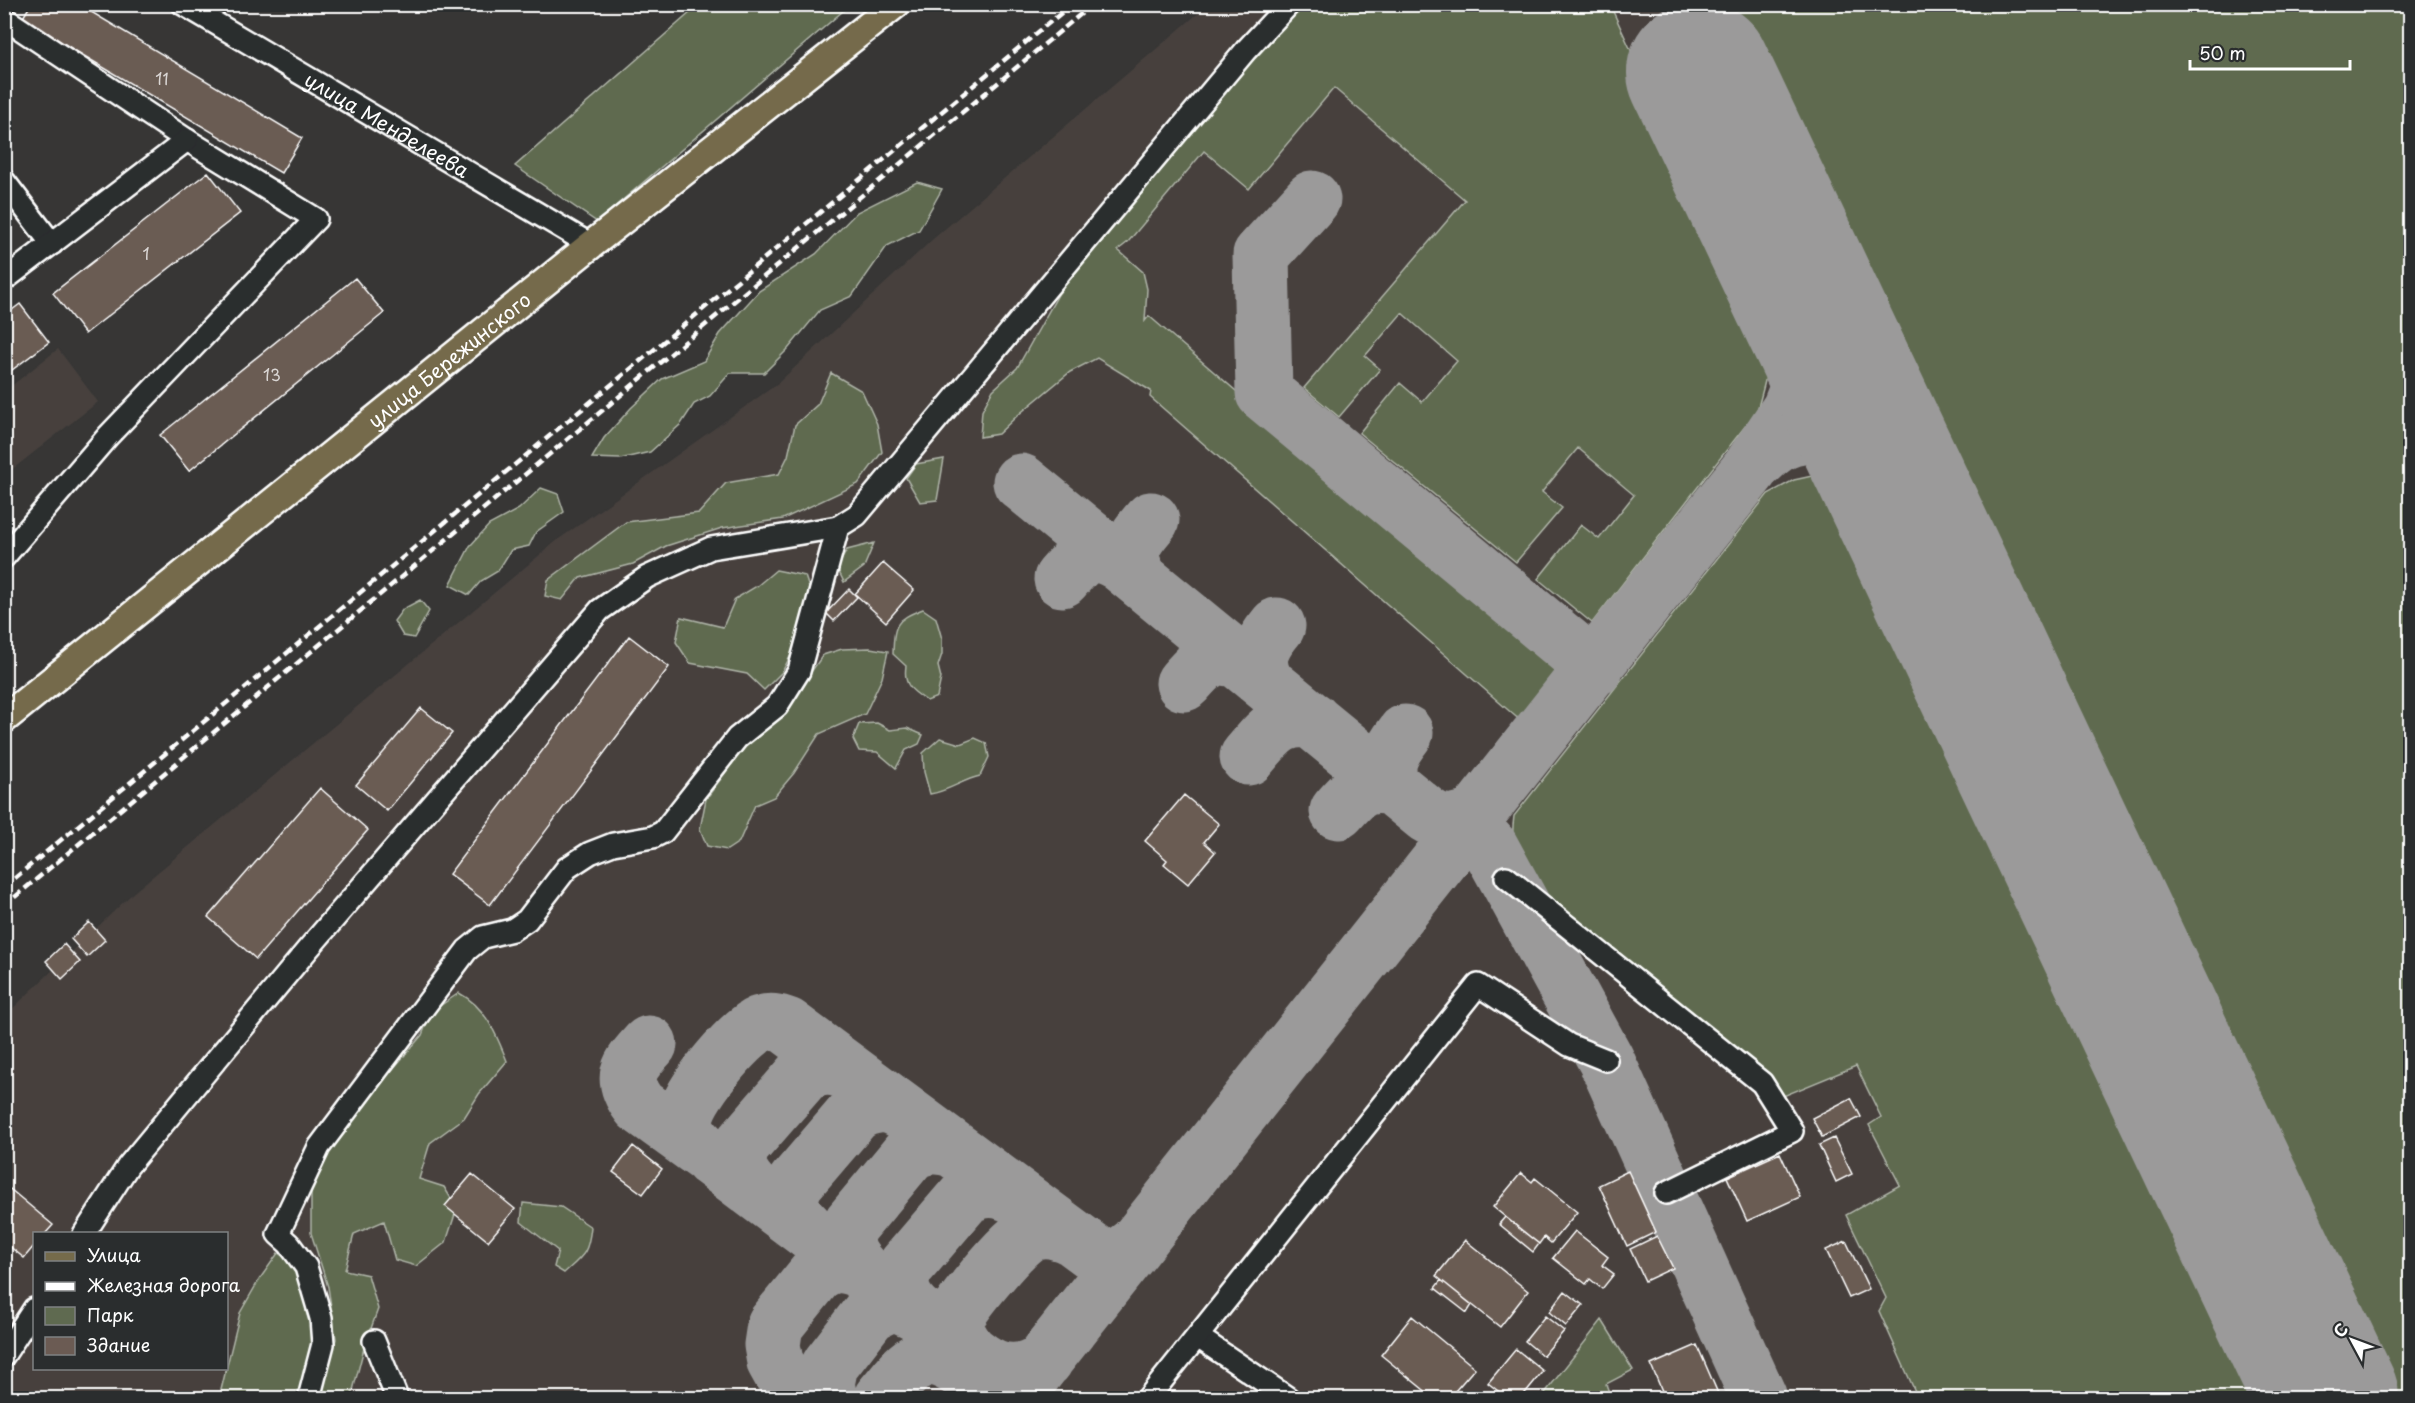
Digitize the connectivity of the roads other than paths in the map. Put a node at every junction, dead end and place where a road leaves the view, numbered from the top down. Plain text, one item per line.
1 (183, 4) edge
2 (896, 4) edge
3 (1289, 4) edge
4 (4, 18) edge
5 (187, 140) junction
6 (4, 181) edge
7 (52, 244) junction
8 (591, 244) junction
9 (4, 280) edge
10 (838, 527) junction
11 (4, 557) edge
12 (4, 719) edge
13 (1506, 877) dead end
14 (1606, 1060) dead end
15 (1666, 1193) dead end
16 (85, 1232) edge
17 (33, 1311) edge
18 (1198, 1337) junction
19 (374, 1341) dead end
20 (4, 1355) edge
21 (309, 1398) edge
22 (397, 1398) edge
23 (1148, 1398) edge
24 (1288, 1398) edge

1 - 8 street, улица Менделеева
2 - 8 main road, улица Бережинского
3 - 10 street
4 - 5 street
5 - 7 street
5 - 11 street
6 - 7 street
7 - 9 street
8 - 12 main road, улица Бережинского
10 - 16 street
10 - 21 street
13 - 15 street
14 - 18 street
17 - 20 street
18 - 23 street
18 - 24 street
19 - 22 street

